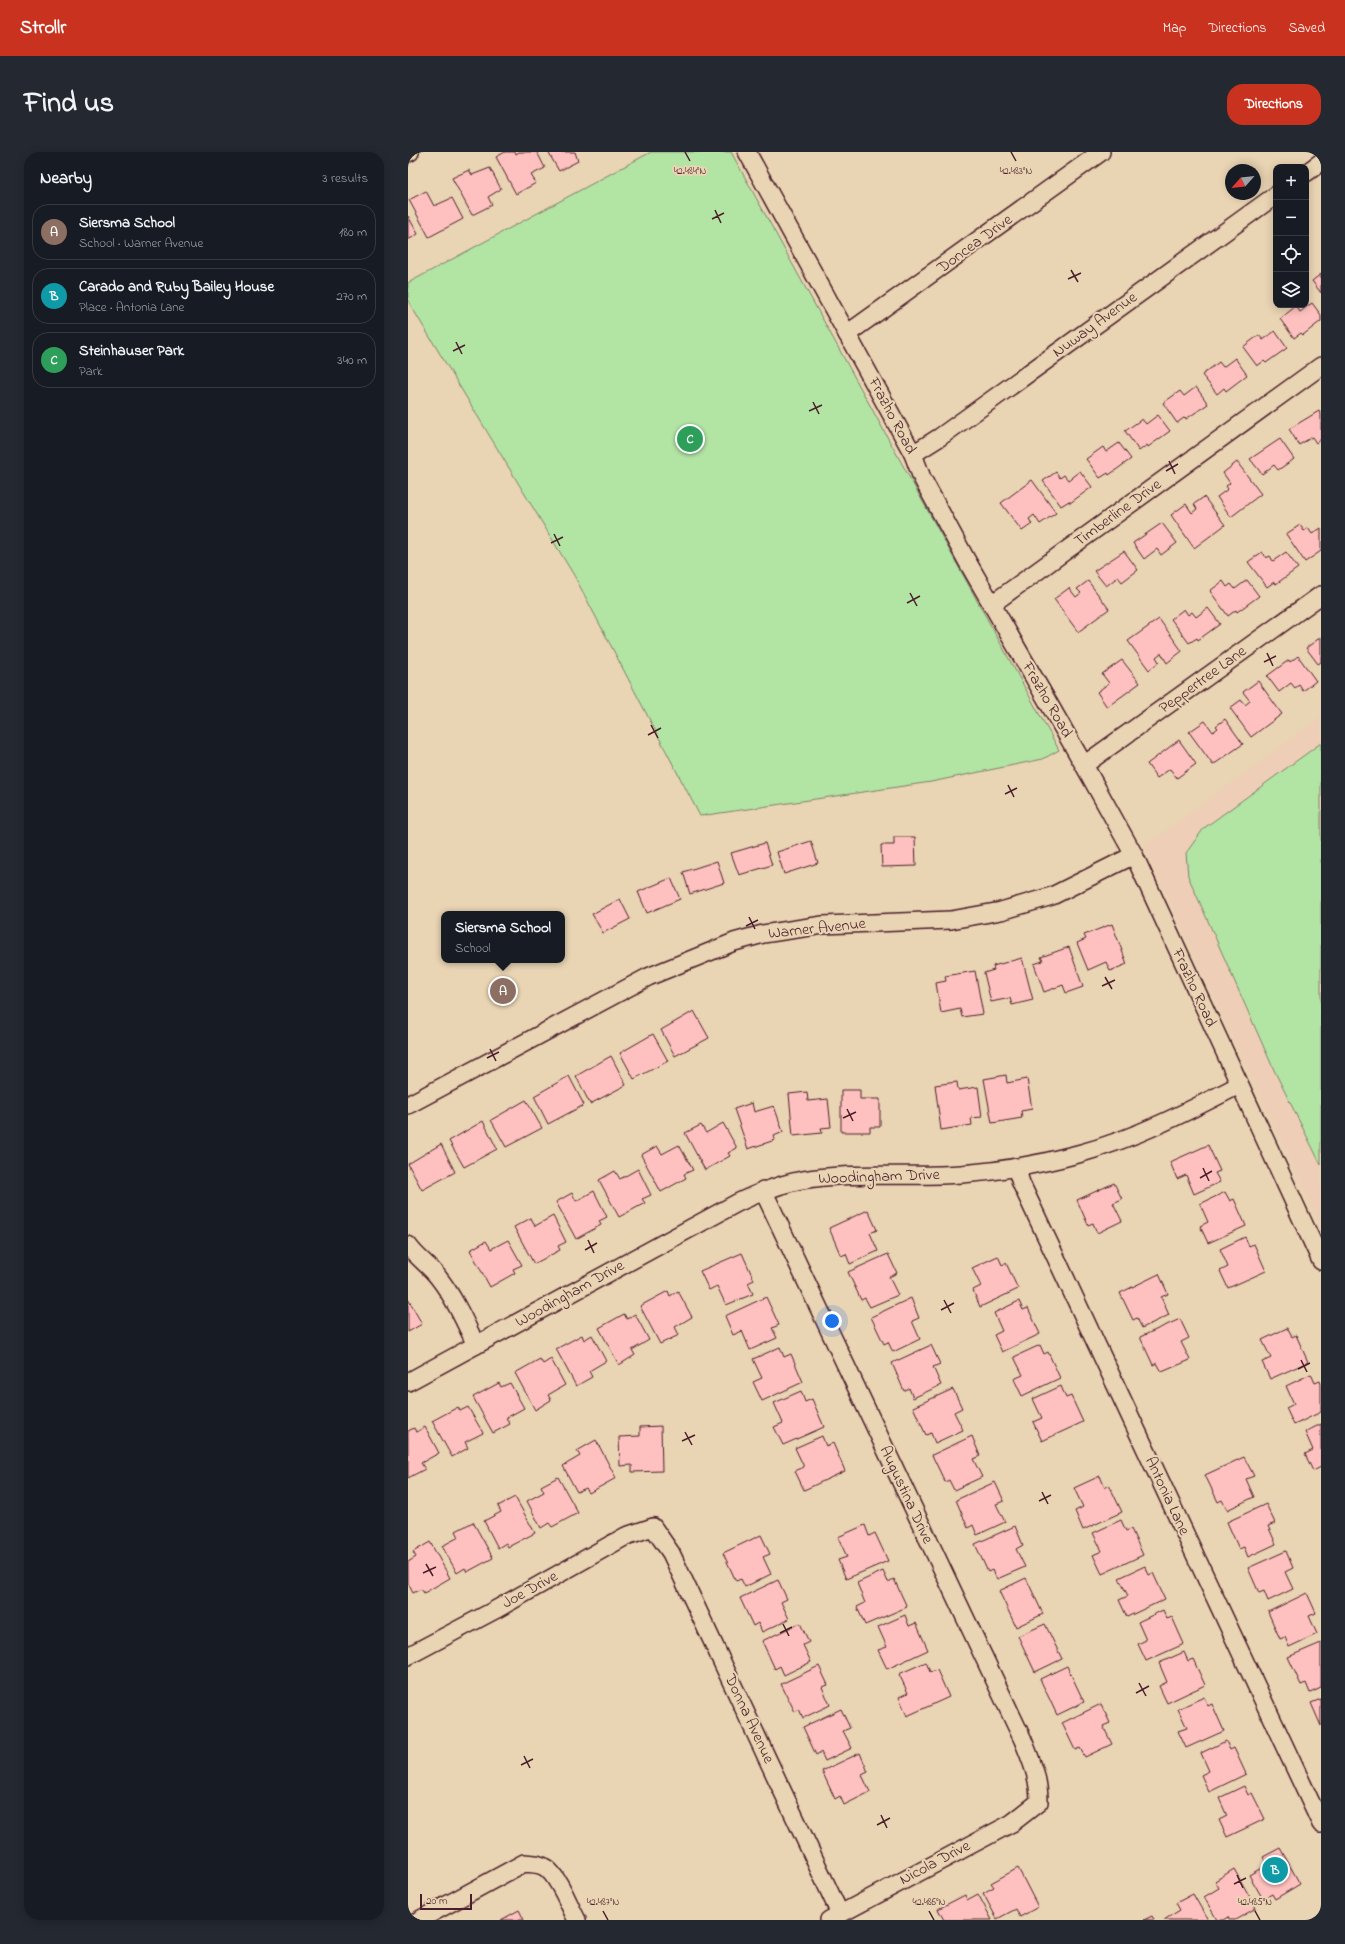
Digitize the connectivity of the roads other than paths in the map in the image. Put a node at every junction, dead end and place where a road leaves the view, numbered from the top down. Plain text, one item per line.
1 (748, 152) edge
2 (1102, 152) edge
3 (1321, 162) edge
4 (1309, 171) edge
5 (1273, 197) edge
6 (847, 334) junction
7 (1321, 366) edge
8 (913, 454) junction
9 (1321, 595) edge
10 (992, 604) junction
11 (1084, 764) junction
12 (1134, 855) junction
13 (1239, 1085) junction
14 (408, 1105) edge
15 (1016, 1167) junction
16 (763, 1190) junction
17 (408, 1244) edge
18 (1321, 1261) edge
19 (476, 1345) junction
20 (408, 1382) edge
21 (653, 1527) joint
22 (408, 1656) edge
23 (1039, 1802) joint
24 (1321, 1824) edge
25 (834, 1917) edge
26 (419, 1920) edge
27 (577, 1920) edge

1 - 6 street, Frazho Road
2 - 6 street, Doncea Drive
3 - 4 street
5 - 8 street, Nuway Avenue
6 - 8 street, Frazho Road
7 - 10 street, Timberline Drive
8 - 10 street, Frazho Road
9 - 11 street, Peppertree Lane
10 - 11 street, Frazho Road
11 - 12 street, Frazho Road
12 - 13 street, Frazho Road
12 - 14 street, Warner Avenue
13 - 15 street, Woodingham Drive
13 - 18 street, Frazho Road
15 - 16 street, Woodingham Drive
15 - 24 street, Antonia Lane
16 - 19 street, Woodingham Drive
16 - 23 street, Augustina Drive
17 - 19 street
19 - 20 street, Woodingham Drive
21 - 22 street, Joe Drive
21 - 25 street, Donna Avenue
23 - 25 street, Nicola Drive
26 - 27 street

